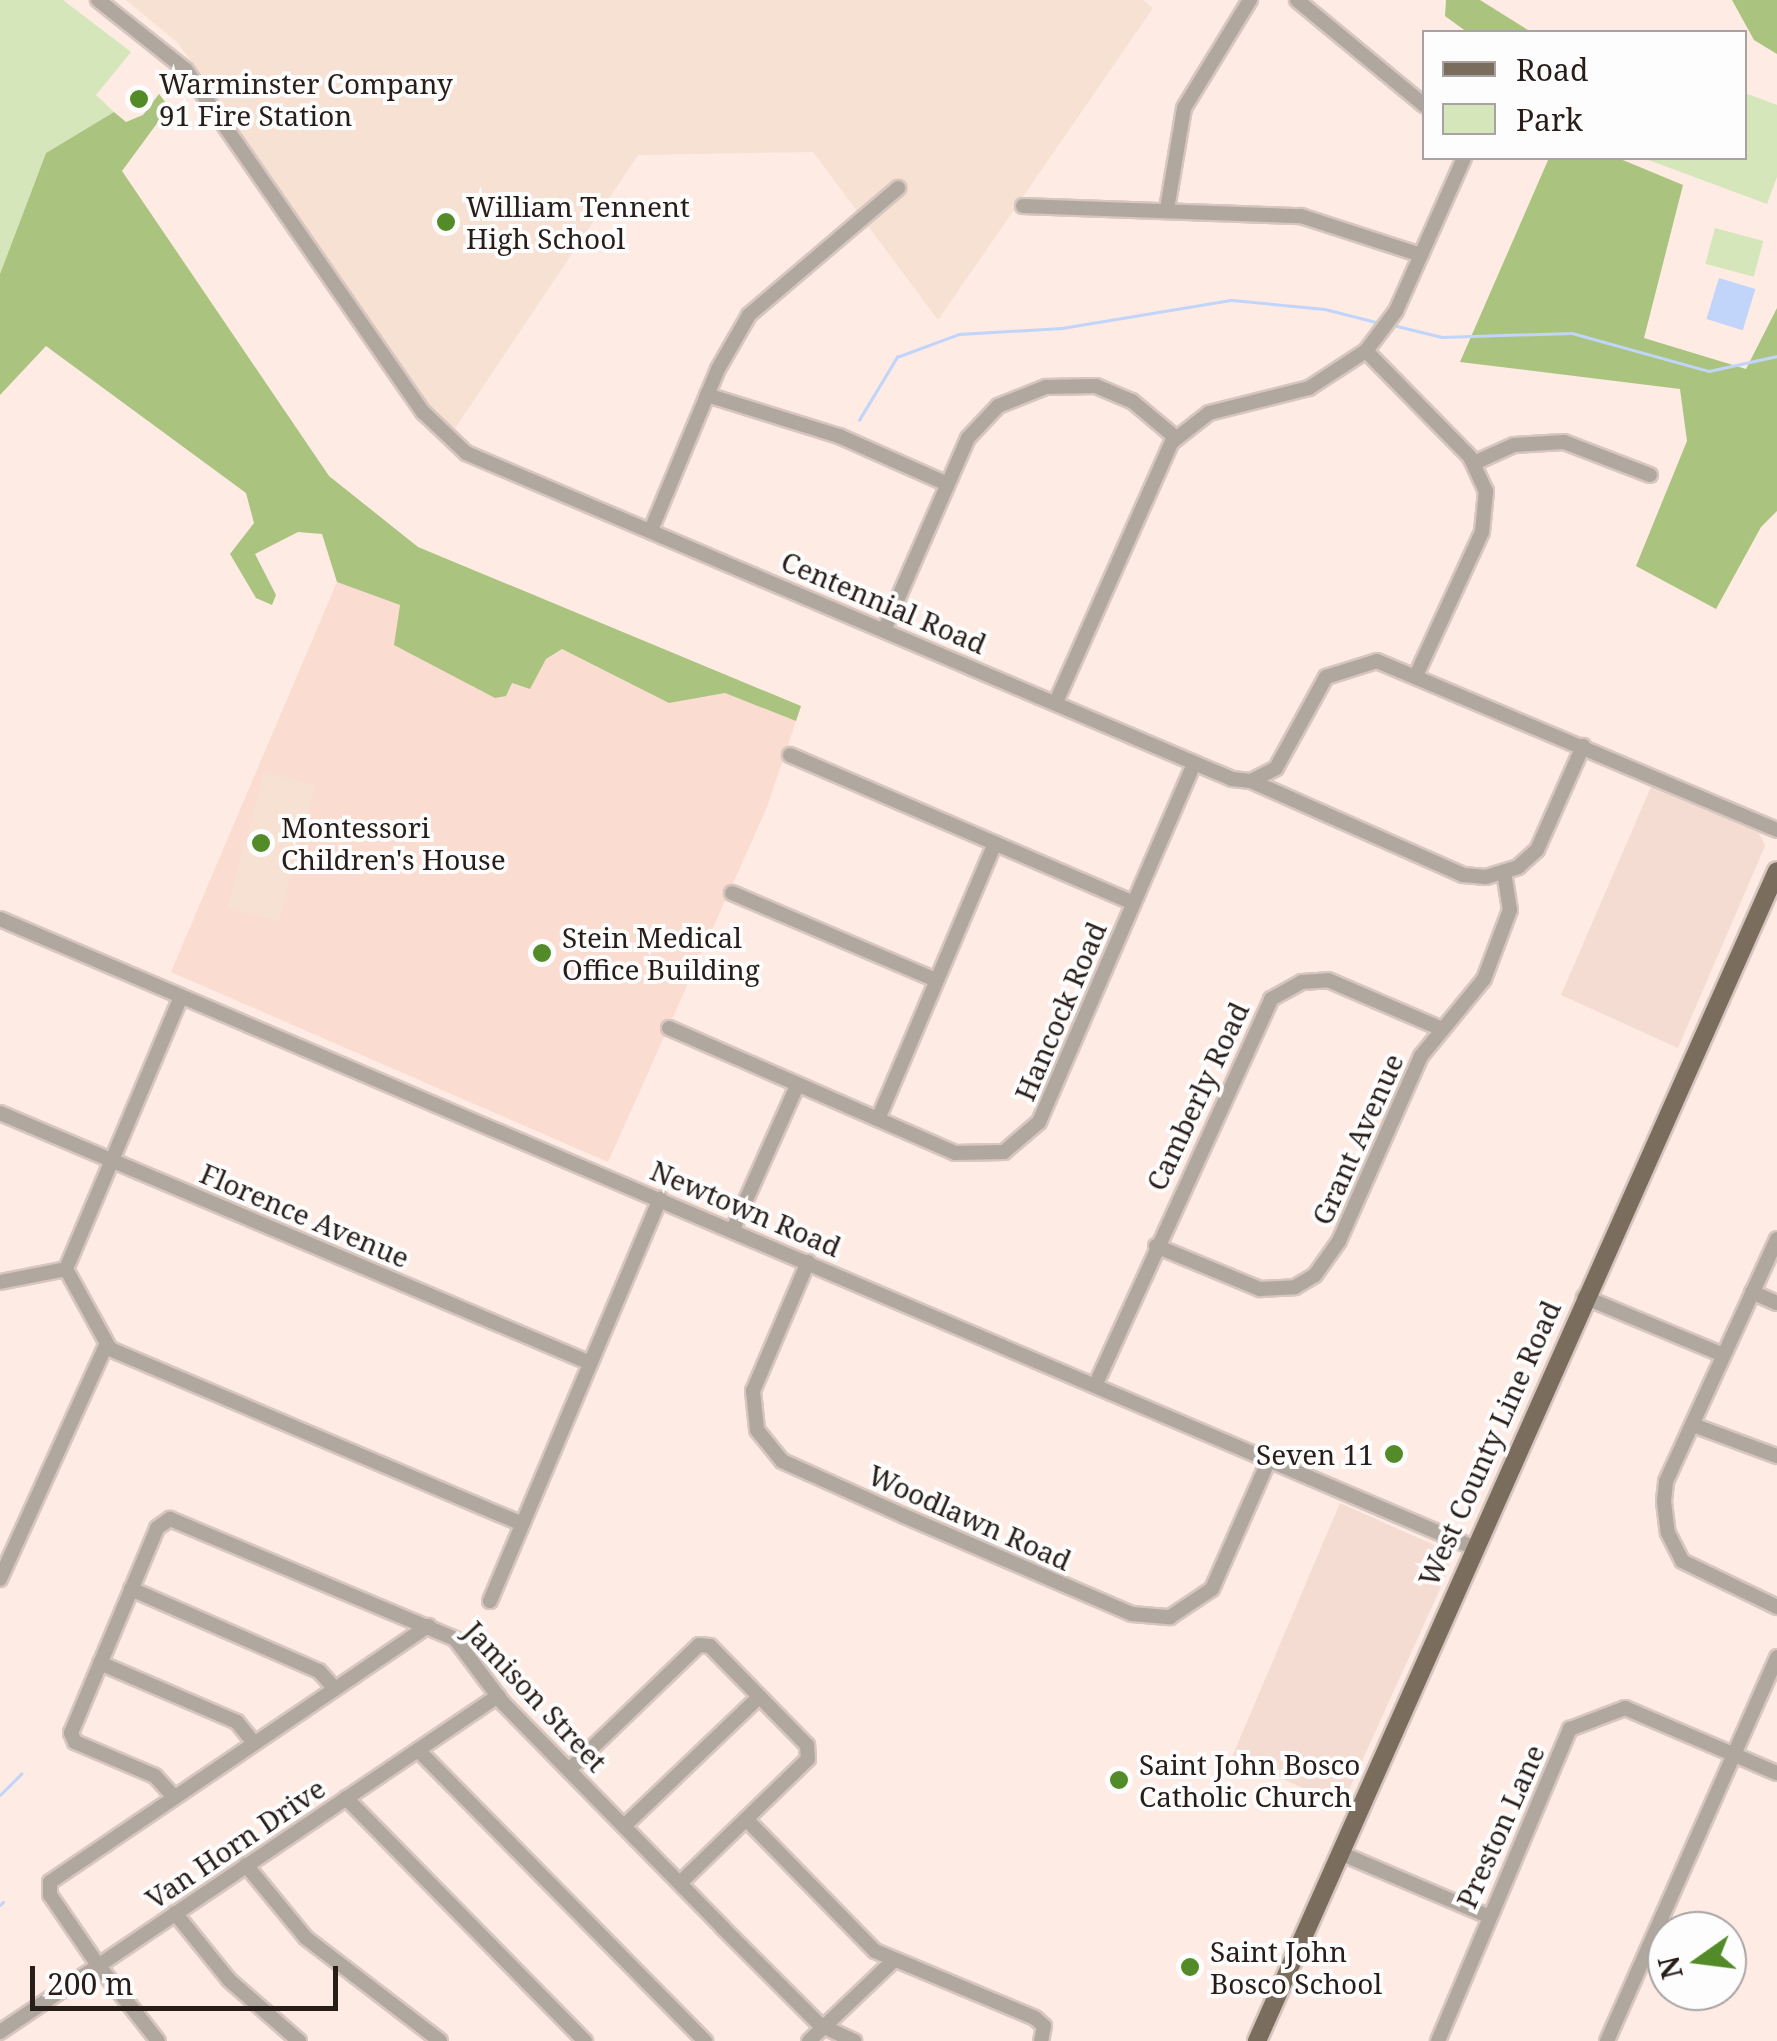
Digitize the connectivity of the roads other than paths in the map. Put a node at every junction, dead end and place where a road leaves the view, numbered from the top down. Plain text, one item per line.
1 (98, 0) edge
2 (1250, 0) edge
3 (1297, 0) edge
4 (1422, 102) edge
5 (1463, 160) edge
6 (898, 188) dead end
7 (1023, 206) dead end
8 (1167, 208) junction
9 (1421, 255) junction
10 (1366, 350) junction
11 (707, 395) junction
12 (1176, 438) junction
13 (1474, 462) junction
14 (1650, 475) dead end
15 (945, 483) junction
16 (651, 530) junction
17 (885, 628) junction
18 (1418, 674) junction
19 (1056, 702) junction
20 (1583, 746) junction
21 (790, 754) dead end
22 (1194, 763) junction
23 (1251, 781) junction
24 (1777, 830) edge
25 (995, 844) junction
26 (1777, 871) edge
27 (1504, 874) junction
28 (732, 893) dead end
29 (1134, 903) junction
30 (0, 919) edge
31 (936, 980) junction
32 (181, 997) junction
33 (669, 1028) dead end
34 (1442, 1030) junction
35 (797, 1086) junction
36 (0, 1113) edge
37 (878, 1120) junction
38 (113, 1160) junction
39 (660, 1198) junction
40 (734, 1229) junction
41 (1777, 1239) edge
42 (1156, 1246) junction
43 (808, 1262) junction
44 (66, 1268) junction
45 (0, 1282) edge
46 (1752, 1292) junction
47 (1584, 1297) junction
48 (1777, 1303) edge
49 (105, 1347) junction
50 (1723, 1355) junction
51 (590, 1363) junction
52 (1095, 1386) junction
53 (1693, 1425) junction
54 (1777, 1456) edge
55 (1268, 1462) junction
56 (522, 1524) junction
57 (1472, 1547) junction
58 (0, 1579) edge
59 (131, 1589) junction
60 (490, 1600) dead end
61 (1777, 1606) edge
62 (428, 1626) junction
63 (1777, 1657) edge
64 (100, 1663) junction
65 (335, 1689) junction
66 (498, 1696) junction
67 (759, 1698) junction
68 (254, 1744) junction
69 (418, 1750) junction
70 (1736, 1756) junction
71 (569, 1770) junction
72 (1777, 1772) edge
73 (174, 1797) junction
74 (346, 1798) junction
75 (747, 1820) junction
76 (624, 1826) junction
77 (1340, 1853) junction
78 (246, 1866) junction
79 (680, 1883) junction
80 (175, 1913) junction
81 (1488, 1916) junction
82 (894, 1960) junction
83 (98, 1965) junction
84 (823, 2027) junction
85 (0, 2032) edge
86 (1042, 2034) edge
87 (158, 2041) edge
88 (299, 2041) edge
89 (440, 2041) edge
90 (585, 2041) edge
91 (704, 2041) edge
92 (808, 2041) edge
93 (854, 2041) edge
94 (1257, 2041) edge
95 (1438, 2041) edge
96 (1607, 2041) edge

1 - 16 street, Centennial Road
2 - 8 street
3 - 4 street
5 - 9 street
6 - 11 street
7 - 8 street
8 - 9 street
9 - 10 street
10 - 12 street
10 - 13 street
11 - 15 street
11 - 16 street
12 - 15 street
12 - 19 street
13 - 14 street
13 - 18 street
15 - 17 street
16 - 17 street, Centennial Road
17 - 19 street, Centennial Road
18 - 20 street
18 - 23 street
19 - 22 street, Centennial Road
20 - 24 street
20 - 27 street
21 - 25 street
22 - 23 street, Centennial Road
22 - 29 street, Hancock Road
23 - 27 street, Centennial Road
25 - 29 street
25 - 31 street
26 - 47 main road, West County Line Road
27 - 34 street, Grant Avenue
28 - 31 street
29 - 37 street, Hancock Road
30 - 32 street, Newtown Road
31 - 37 street
32 - 38 street
32 - 39 street, Newtown Road
33 - 35 street, Hancock Road
34 - 42 street, Grant Avenue
34 - 42 street, Camberly Road
35 - 37 street, Hancock Road
35 - 40 street
36 - 38 street, Florence Avenue
38 - 44 street
38 - 51 street, Florence Avenue
39 - 40 street, Newtown Road
39 - 51 street
40 - 43 street, Newtown Road
41 - 46 street
42 - 52 street, Camberly Road
43 - 52 street, Newtown Road
43 - 55 street, Woodlawn Road
44 - 45 street
44 - 49 street
46 - 48 street
46 - 50 street
47 - 50 street
47 - 57 main road, West County Line Road
49 - 56 street
49 - 58 street
50 - 53 street
51 - 56 street
52 - 55 street, Newtown Road
53 - 54 street
53 - 61 street
55 - 57 street, Newtown Road
56 - 60 street
57 - 77 main road, West County Line Road
59 - 62 street, Jamison Street
59 - 64 street
59 - 65 street
62 - 65 street
62 - 66 street, Jamison Street
63 - 70 street
64 - 68 street
64 - 73 street
65 - 68 street
66 - 69 street, Van Horn Drive
66 - 71 street, Jamison Street
67 - 71 street
67 - 75 street
67 - 76 street
68 - 73 street
69 - 74 street, Van Horn Drive
69 - 91 street
70 - 72 street, Preston Lane
70 - 81 street, Preston Lane
70 - 96 street
71 - 76 street, Jamison Street
73 - 83 street
74 - 78 street, Van Horn Drive
74 - 90 street
75 - 79 street
75 - 82 street
76 - 79 street, Jamison Street
77 - 81 street
77 - 94 main road, West County Line Road
78 - 80 street, Van Horn Drive
78 - 89 street
79 - 84 street, Jamison Street
80 - 83 street, Van Horn Drive
80 - 88 street
81 - 95 street, Preston Lane
82 - 84 street
82 - 86 street
83 - 85 street, Van Horn Drive
83 - 87 street
84 - 92 street
84 - 93 street, Jamison Street

